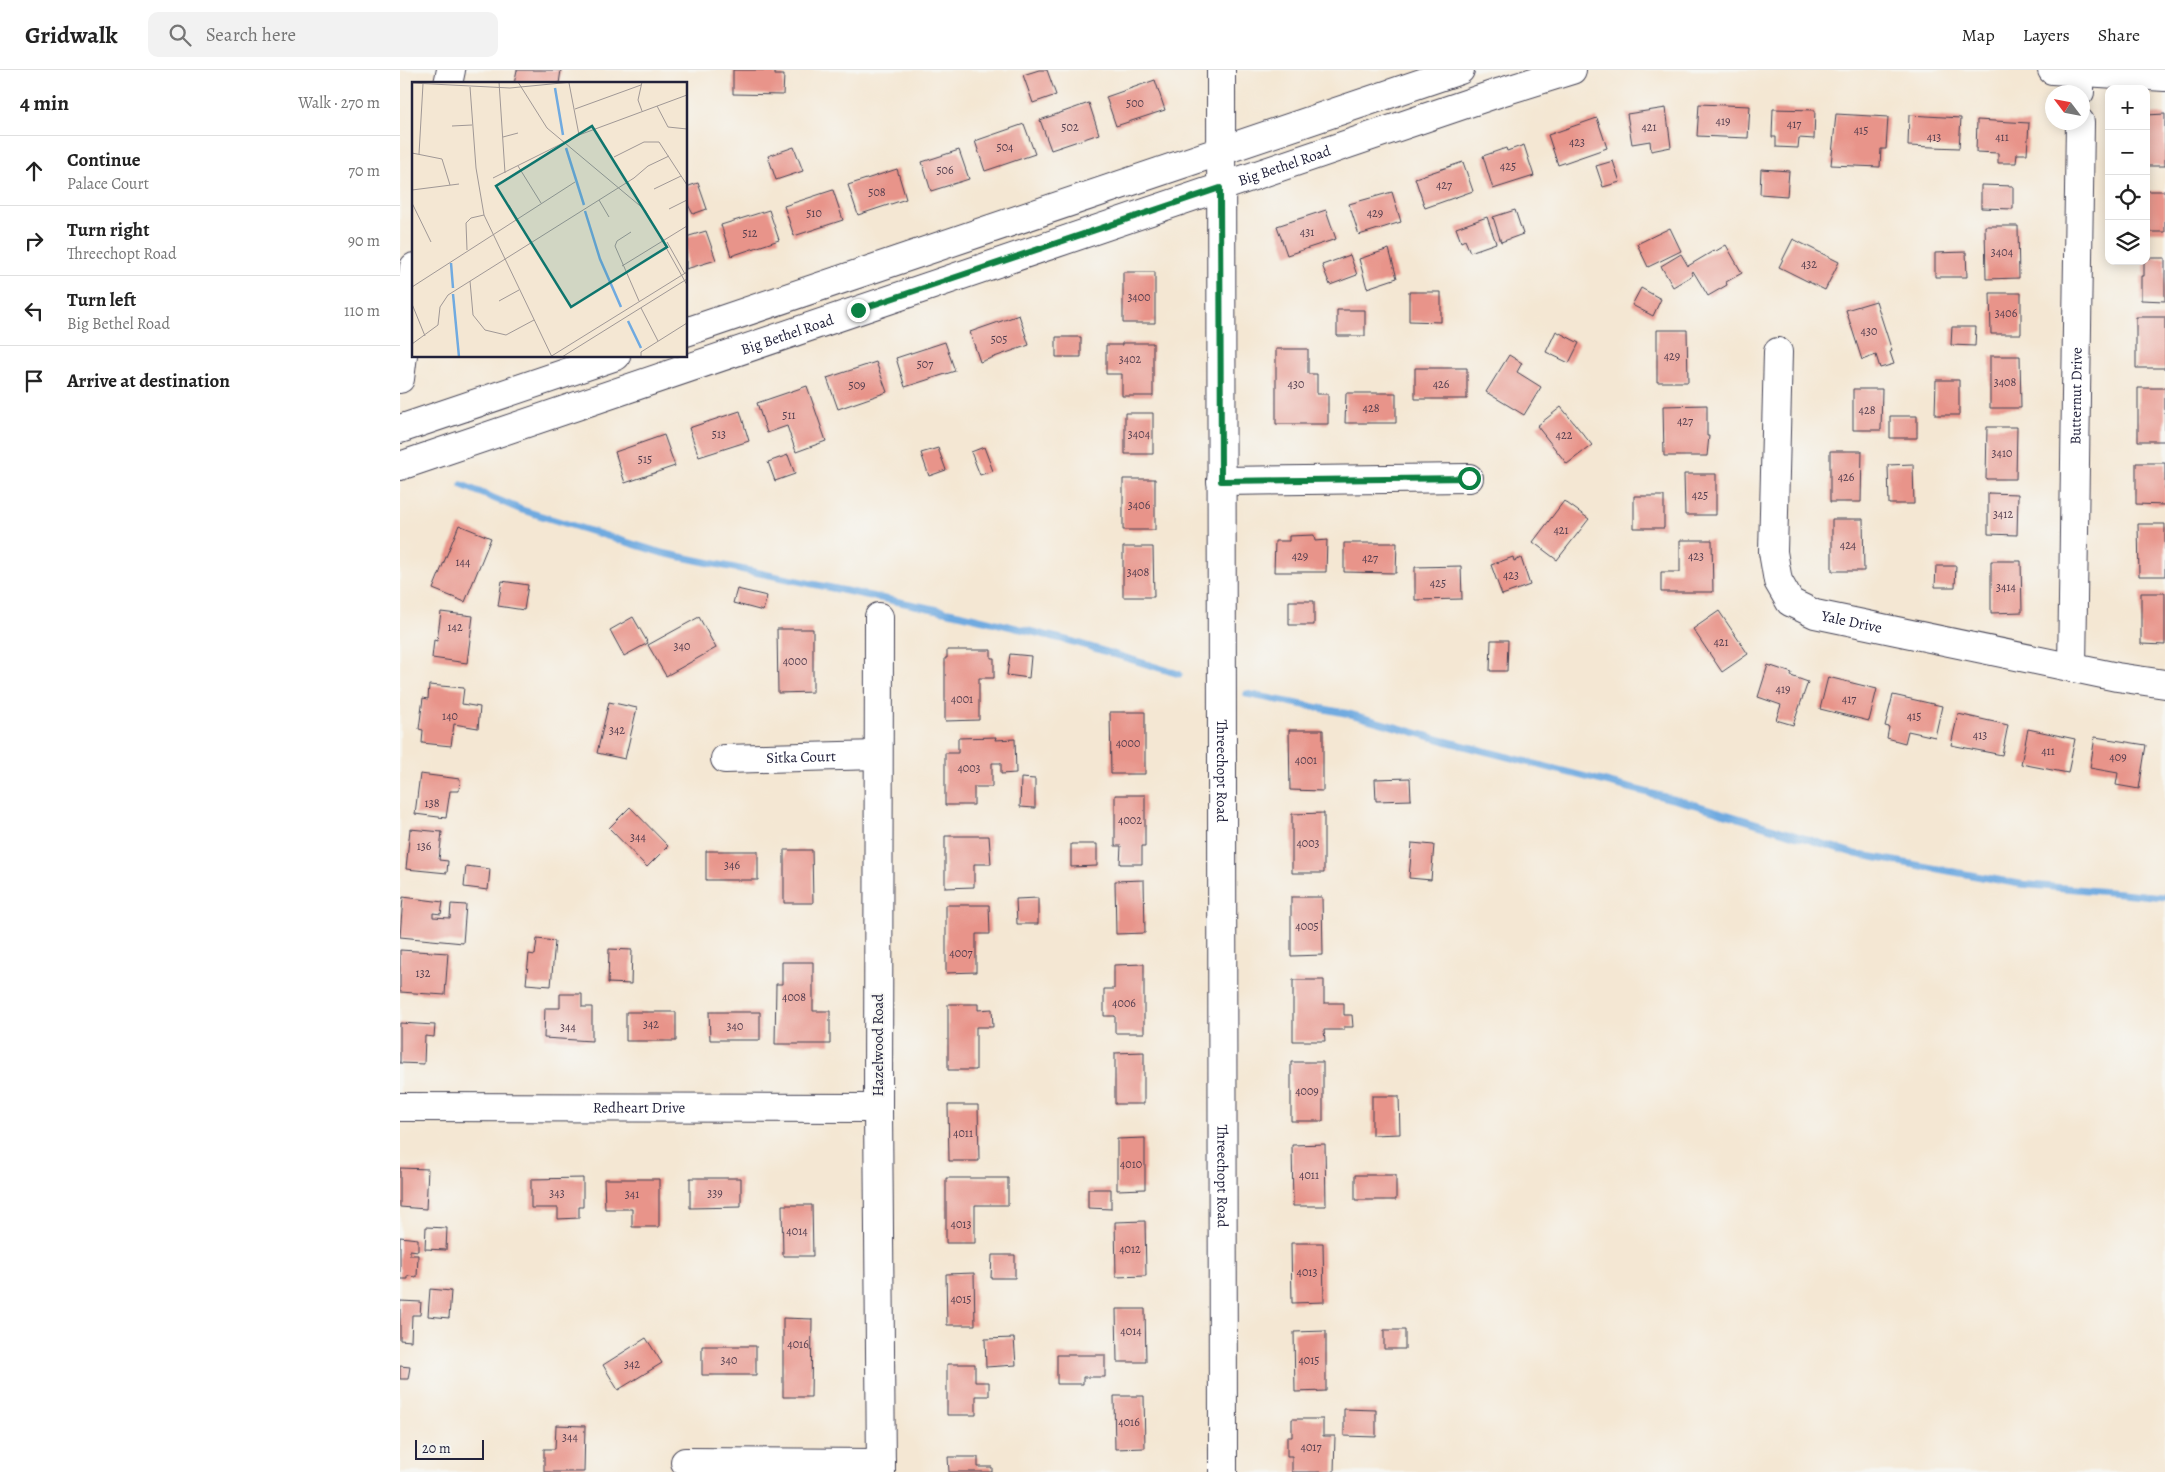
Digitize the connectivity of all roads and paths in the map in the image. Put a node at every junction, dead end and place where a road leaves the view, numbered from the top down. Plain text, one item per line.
1 (1221, 70) edge
2 (1460, 70) edge
3 (1572, 70) edge
4 (2052, 70) edge
5 (2165, 76) edge
6 (2080, 78) edge
7 (2080, 130) edge
8 (1220, 150) junction
9 (1220, 188) junction
10 (400, 254) edge
11 (412, 259) edge
12 (412, 283) edge
13 (688, 331) edge
14 (1778, 352) dead end
15 (610, 358) edge
16 (400, 379) edge
17 (400, 429) edge
18 (400, 466) edge
19 (1469, 478) dead end
20 (1221, 481) junction
21 (879, 618) dead end
22 (2072, 668) junction
23 (2165, 684) edge
24 (878, 755) junction
25 (725, 759) dead end
26 (400, 1107) edge
27 (878, 1108) junction
28 (685, 1462) dead end
29 (881, 1467) edge
30 (1223, 1472) edge

1 - 8 street, Threechopt Road
2 - 8 street
3 - 9 street, Big Bethel Road
4 - 6 street
5 - 6 street
7 - 22 street, Butternut Drive
8 - 9 street, Threechopt Road
8 - 13 street
9 - 18 street, Big Bethel Road
9 - 20 street, Threechopt Road
10 - 11 street
12 - 16 street
14 - 22 street, Yale Drive
15 - 17 street
19 - 20 street
20 - 30 street, Threechopt Road
21 - 24 street, Hazelwood Road
22 - 23 street, Yale Drive
24 - 25 street, Sitka Court
24 - 27 street, Hazelwood Road
26 - 27 street, Redheart Drive
27 - 29 street, Hazelwood Road
28 - 29 street

